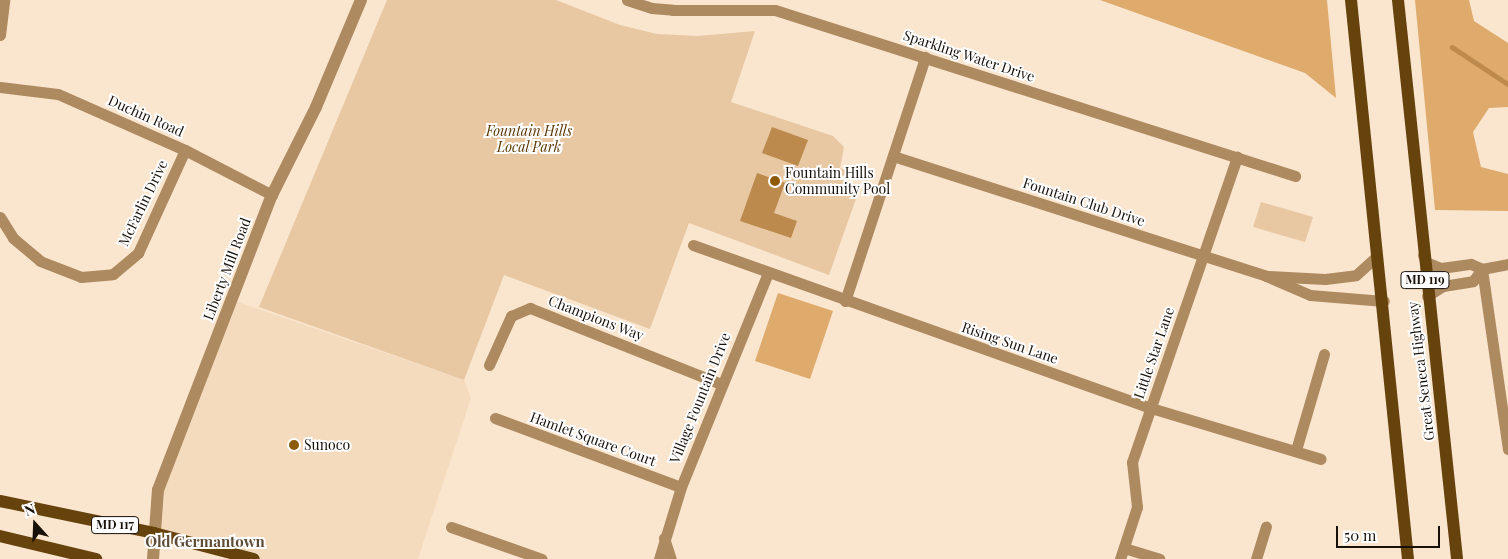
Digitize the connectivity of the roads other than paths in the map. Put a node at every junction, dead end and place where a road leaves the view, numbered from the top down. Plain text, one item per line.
1 (4, 0) edge
2 (361, 0) edge
3 (627, 0) edge
4 (1351, 0) edge
5 (1398, 0) edge
6 (0, 35) edge
7 (925, 57) junction
8 (0, 87) edge
9 (185, 150) junction
10 (893, 156) junction
11 (1237, 157) junction
12 (1295, 176) dead end
13 (272, 195) junction
14 (0, 217) edge
15 (693, 245) dead end
16 (1422, 252) junction
17 (1377, 256) junction
18 (1204, 257) junction
19 (1508, 264) edge
20 (1482, 269) junction
21 (768, 273) junction
22 (1266, 276) junction
23 (1427, 296) junction
24 (845, 301) junction
25 (1384, 301) junction
26 (1324, 354) dead end
27 (489, 365) dead end
28 (721, 384) junction
29 (1151, 408) junction
30 (494, 418) dead end
31 (1508, 449) edge
32 (1296, 450) junction
33 (1321, 459) dead end
34 (681, 487) junction
35 (0, 501) edge
36 (451, 527) dead end
37 (1266, 527) dead end
38 (154, 533) junction
39 (0, 536) edge
40 (664, 536) junction
41 (1122, 553) edge
42 (96, 559) edge
43 (153, 559) edge
44 (254, 559) edge
45 (542, 559) edge
46 (659, 559) edge
47 (671, 559) edge
48 (1159, 559) edge
49 (1256, 559) edge
50 (1408, 559) edge
51 (1457, 559) edge

1 - 6 street
2 - 13 street, Liberty Mill Road
3 - 7 street, Sparkling Water Drive
4 - 17 main road, Great Seneca Highway / MD 119
5 - 16 main road, Great Seneca Highway / MD 119
7 - 10 street
7 - 11 street, Sparkling Water Drive
8 - 9 street, Duchin Road
9 - 13 street, Duchin Road
9 - 14 street, McFarlin Drive
10 - 18 street, Fountain Club Drive
10 - 24 street
11 - 12 street, Sparkling Water Drive
11 - 18 street, Little Star Lane
13 - 38 street, Liberty Mill Road
15 - 21 street, Rising Sun Lane
16 - 20 street
16 - 23 main road, Great Seneca Highway / MD 119
17 - 22 street, Fountain Club Drive
17 - 25 main road, Great Seneca Highway / MD 119
18 - 22 street, Fountain Club Drive
18 - 29 street, Little Star Lane
19 - 20 street
20 - 23 street
20 - 31 street
21 - 24 street, Rising Sun Lane
21 - 28 street, Village Fountain Drive
22 - 25 street, Fountain Club Drive
23 - 51 main road, Great Seneca Highway / MD 119
24 - 29 street, Rising Sun Lane
25 - 50 main road, Great Seneca Highway / MD 119
26 - 32 street
27 - 28 street, Champions Way
28 - 34 street, Village Fountain Drive
29 - 32 street, Rising Sun Lane
29 - 41 street, Little Star Lane
30 - 34 street, Hamlet Square Court
32 - 33 street, Rising Sun Lane
34 - 40 street, Village Fountain Drive
35 - 38 main road, MD 117
36 - 45 street
37 - 49 street
38 - 43 street, Liberty Mill Road
38 - 44 main road, MD 117
39 - 42 main road
40 - 46 street, Village Fountain Drive
40 - 47 street
41 - 48 street

